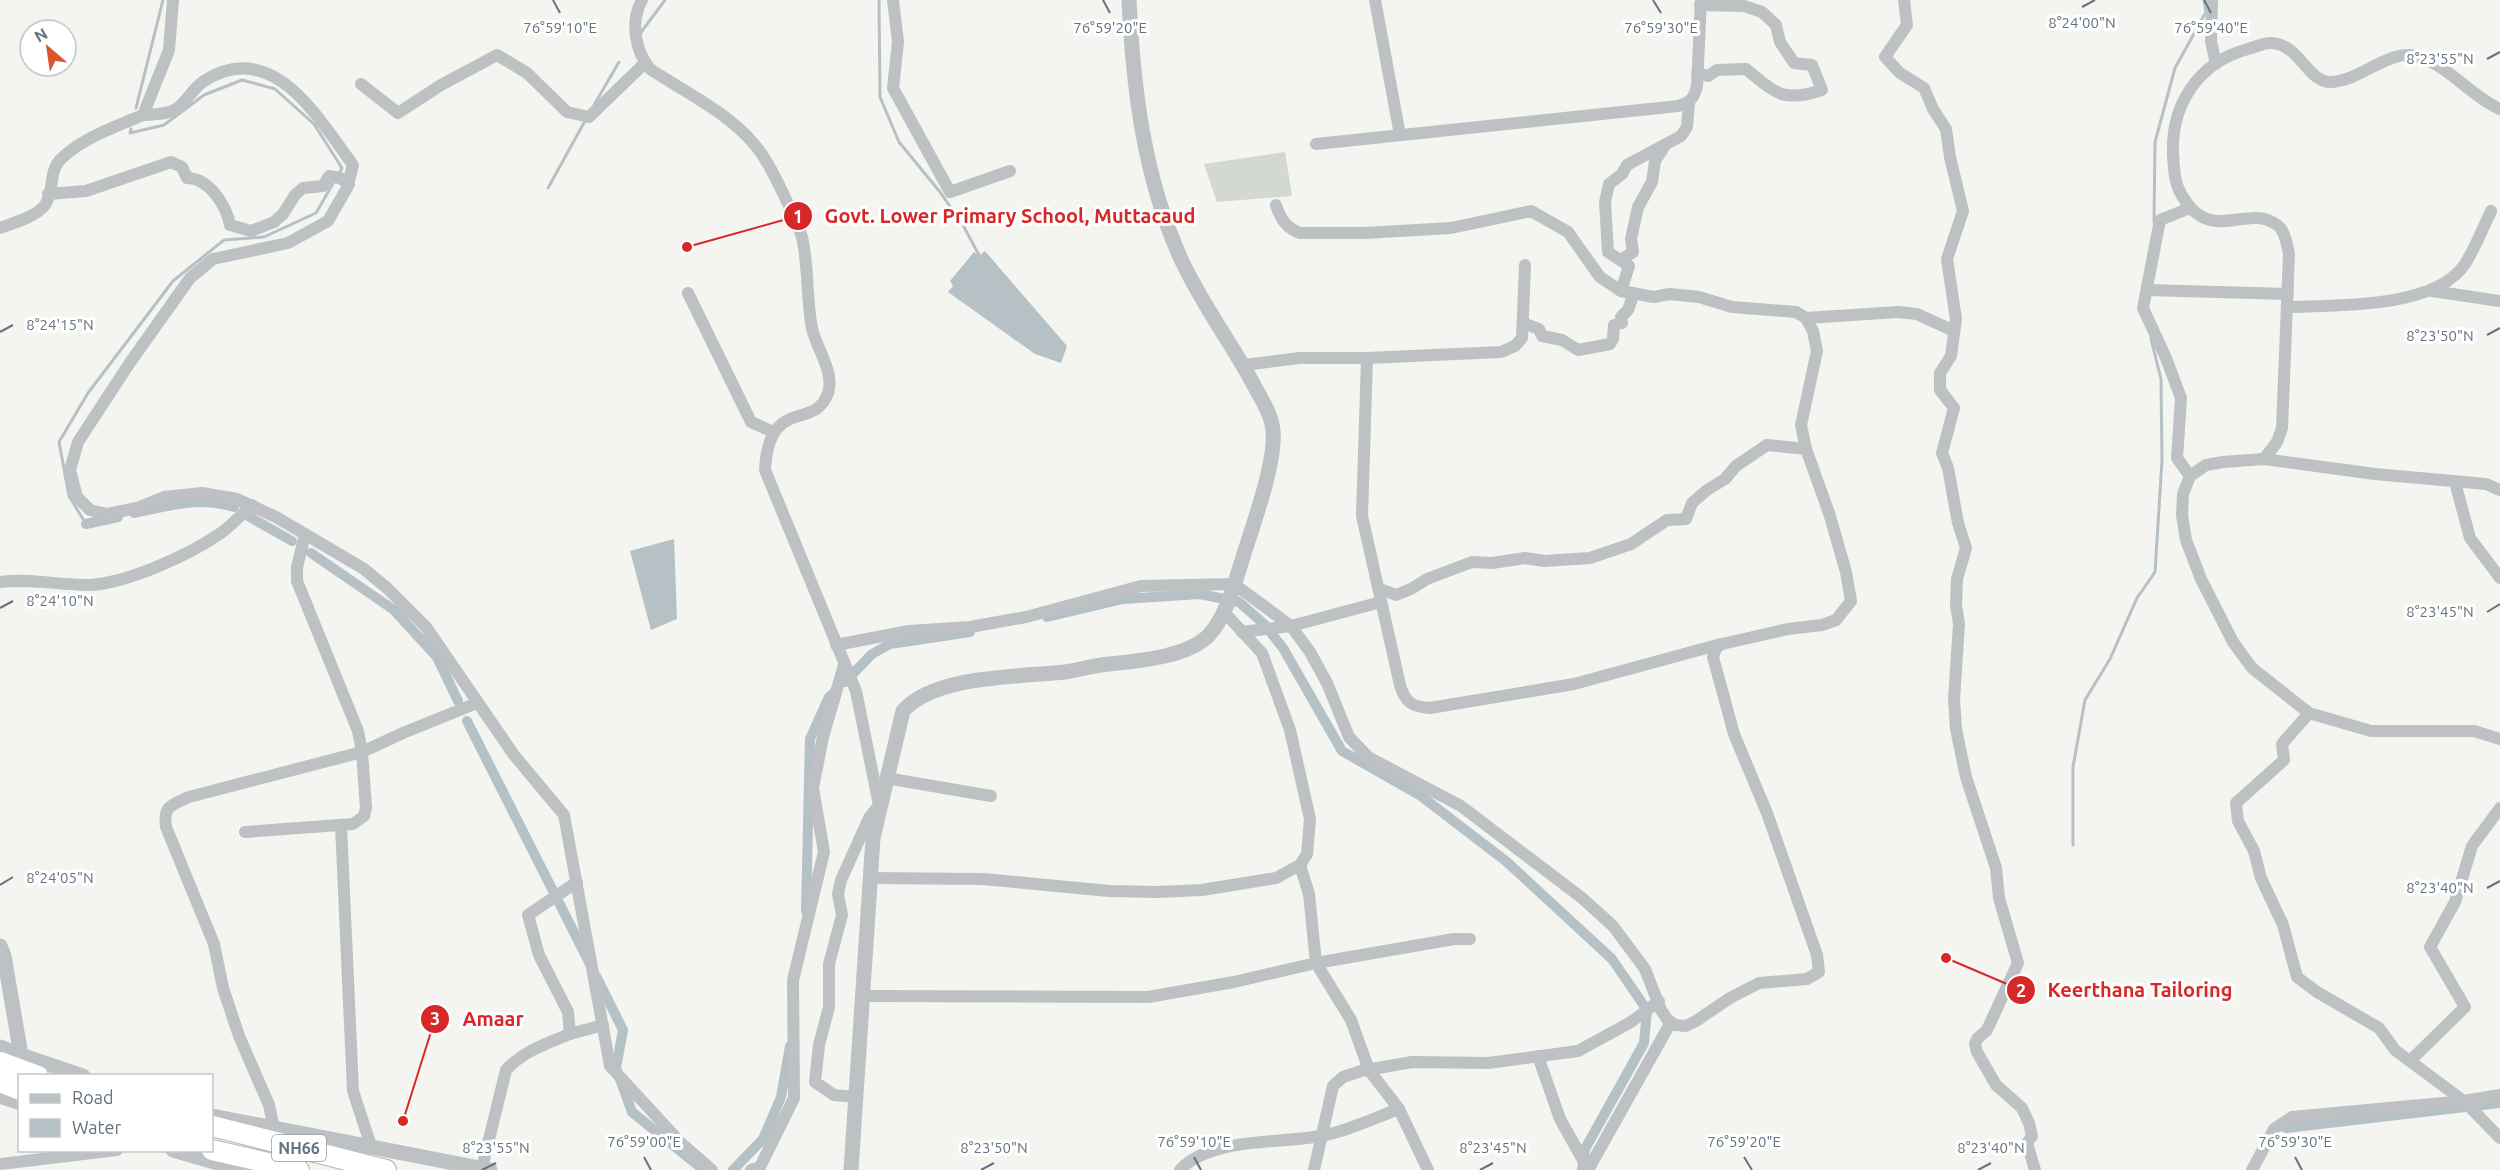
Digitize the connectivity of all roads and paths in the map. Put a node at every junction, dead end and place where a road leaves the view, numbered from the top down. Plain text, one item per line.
1 (173, 0) edge
2 (642, 0) edge
3 (893, 0) edge
4 (1128, 0) edge
5 (1374, 0) edge
6 (1904, 0) edge
7 (2212, 0) edge
8 (1700, 2) edge
9 (645, 63) junction
10 (2216, 64) junction
11 (1697, 73) junction
12 (361, 84) dead end
13 (1689, 102) junction
14 (2500, 109) edge
15 (143, 115) junction
16 (1400, 135) junction
17 (1668, 142) junction
18 (1316, 144) dead end
19 (1010, 171) dead end
20 (340, 179) junction
21 (48, 194) junction
22 (1276, 205) dead end
23 (2190, 208) junction
24 (2491, 211) dead end
25 (0, 228) edge
26 (1621, 260) junction
27 (1526, 265) dead end
28 (2147, 290) junction
29 (2432, 291) junction
30 (1628, 292) junction
31 (688, 293) dead end
32 (2288, 294) junction
33 (2500, 301) edge
34 (2287, 308) junction
35 (1806, 318) junction
36 (1523, 323) junction
37 (1954, 331) junction
38 (1367, 358) junction
39 (1244, 365) junction
40 (773, 432) junction
41 (1806, 449) junction
42 (2264, 459) junction
43 (2190, 476) junction
44 (2455, 482) junction
45 (2500, 490) edge
46 (252, 505) junction
47 (305, 535) junction
48 (2500, 578) edge
49 (0, 582) edge
50 (1233, 586) junction
51 (1378, 588) junction
52 (1381, 602) junction
53 (1223, 611) junction
54 (1292, 626) junction
55 (1242, 632) junction
56 (1722, 644) junction
57 (836, 645) junction
58 (844, 665) junction
59 (477, 703) junction
60 (2309, 713) junction
61 (2500, 739) edge
62 (362, 752) junction
63 (886, 778) junction
64 (991, 796) dead end
65 (879, 805) junction
66 (2500, 808) edge
67 (341, 825) junction
68 (245, 832) dead end
69 (1300, 865) junction
70 (871, 878) junction
71 (577, 882) junction
72 (1470, 939) dead end
73 (0, 946) edge
74 (1316, 963) junction
75 (862, 996) junction
76 (1658, 1001) junction
77 (1671, 1022) junction
78 (603, 1025) junction
79 (570, 1034) junction
80 (0, 1047) edge
81 (21, 1055) junction
82 (1538, 1056) junction
83 (2410, 1061) junction
84 (0, 1062) edge
85 (1369, 1070) junction
86 (33, 1074) edge
87 (77, 1074) edge
88 (0, 1082) edge
89 (18, 1089) edge
90 (2500, 1095) edge
91 (0, 1096) edge
92 (855, 1097) junction
93 (2465, 1101) junction
94 (18, 1102) edge
95 (1399, 1109) junction
96 (213, 1116) edge
97 (213, 1126) edge
98 (274, 1129) junction
99 (1322, 1136) junction
100 (2500, 1138) edge
101 (371, 1146) junction
102 (213, 1150) edge
103 (100, 1152) edge
104 (180, 1152) edge
105 (0, 1164) edge
106 (486, 1169) edge
107 (242, 1170) edge
108 (299, 1170) edge
109 (386, 1170) edge
110 (712, 1170) edge
111 (751, 1170) edge
112 (851, 1170) edge
113 (1180, 1170) edge
114 (1314, 1170) edge
115 (1428, 1170) edge
116 (1588, 1170) edge
117 (2035, 1170) edge
118 (2252, 1170) edge

1 - 15 street
2 - 9 street
3 - 19 street
4 - 39 street
5 - 16 street
6 - 37 street
7 - 10 street
8 - 11 street
8 - 11 street
9 - 12 street
9 - 40 street
10 - 14 street
10 - 23 street
11 - 13 street
13 - 16 street
13 - 17 street
15 - 20 street
15 - 21 street
16 - 18 street
17 - 26 street
17 - 26 street
20 - 21 street
20 - 46 street
21 - 25 street
22 - 30 street
23 - 28 street
23 - 32 street
24 - 29 street
26 - 30 street
27 - 36 street
28 - 32 street
28 - 43 street
29 - 33 street
29 - 34 street
30 - 35 street
30 - 36 street
31 - 40 street
32 - 34 street
34 - 42 street
35 - 37 street
35 - 41 street
36 - 38 street
37 - 117 street
38 - 39 street
38 - 51 street
39 - 50 street
40 - 57 street
41 - 51 street
41 - 56 street
42 - 43 street
42 - 44 street
43 - 60 street
44 - 45 street
44 - 48 street
46 - 47 street
46 - 49 street
47 - 59 street
47 - 62 street
50 - 53 street
50 - 54 street
50 - 57 street
51 - 52 street
52 - 54 street
52 - 56 street
53 - 55 street
53 - 63 street
54 - 55 street
54 - 76 street
55 - 69 street
56 - 77 street
57 - 58 street
58 - 65 street
58 - 111 street
59 - 62 street
59 - 71 street
60 - 61 street
60 - 83 street
62 - 67 street
62 - 98 street
63 - 64 street
63 - 65 street
65 - 70 street
65 - 92 street
66 - 83 street
67 - 68 street
67 - 101 street
69 - 70 street
69 - 74 street
70 - 75 street
71 - 78 street
71 - 79 street
72 - 74 street
73 - 81 street
74 - 75 street
74 - 85 street
75 - 92 street
76 - 77 street
76 - 82 street
77 - 116 street
78 - 79 street
78 - 110 street
79 - 106 street
80 - 81 street
81 - 87 street
82 - 85 street
82 - 116 street
83 - 93 street
84 - 86 highway
85 - 95 street
85 - 99 street
88 - 89 highway
90 - 93 street
91 - 94 street
92 - 112 street
93 - 100 street
93 - 118 street
95 - 99 street
95 - 115 street
96 - 98 street
97 - 109 highway, NH66
98 - 101 street
99 - 113 street
99 - 114 street
101 - 106 street
102 - 108 highway, NH66
103 - 105 street
104 - 107 street

